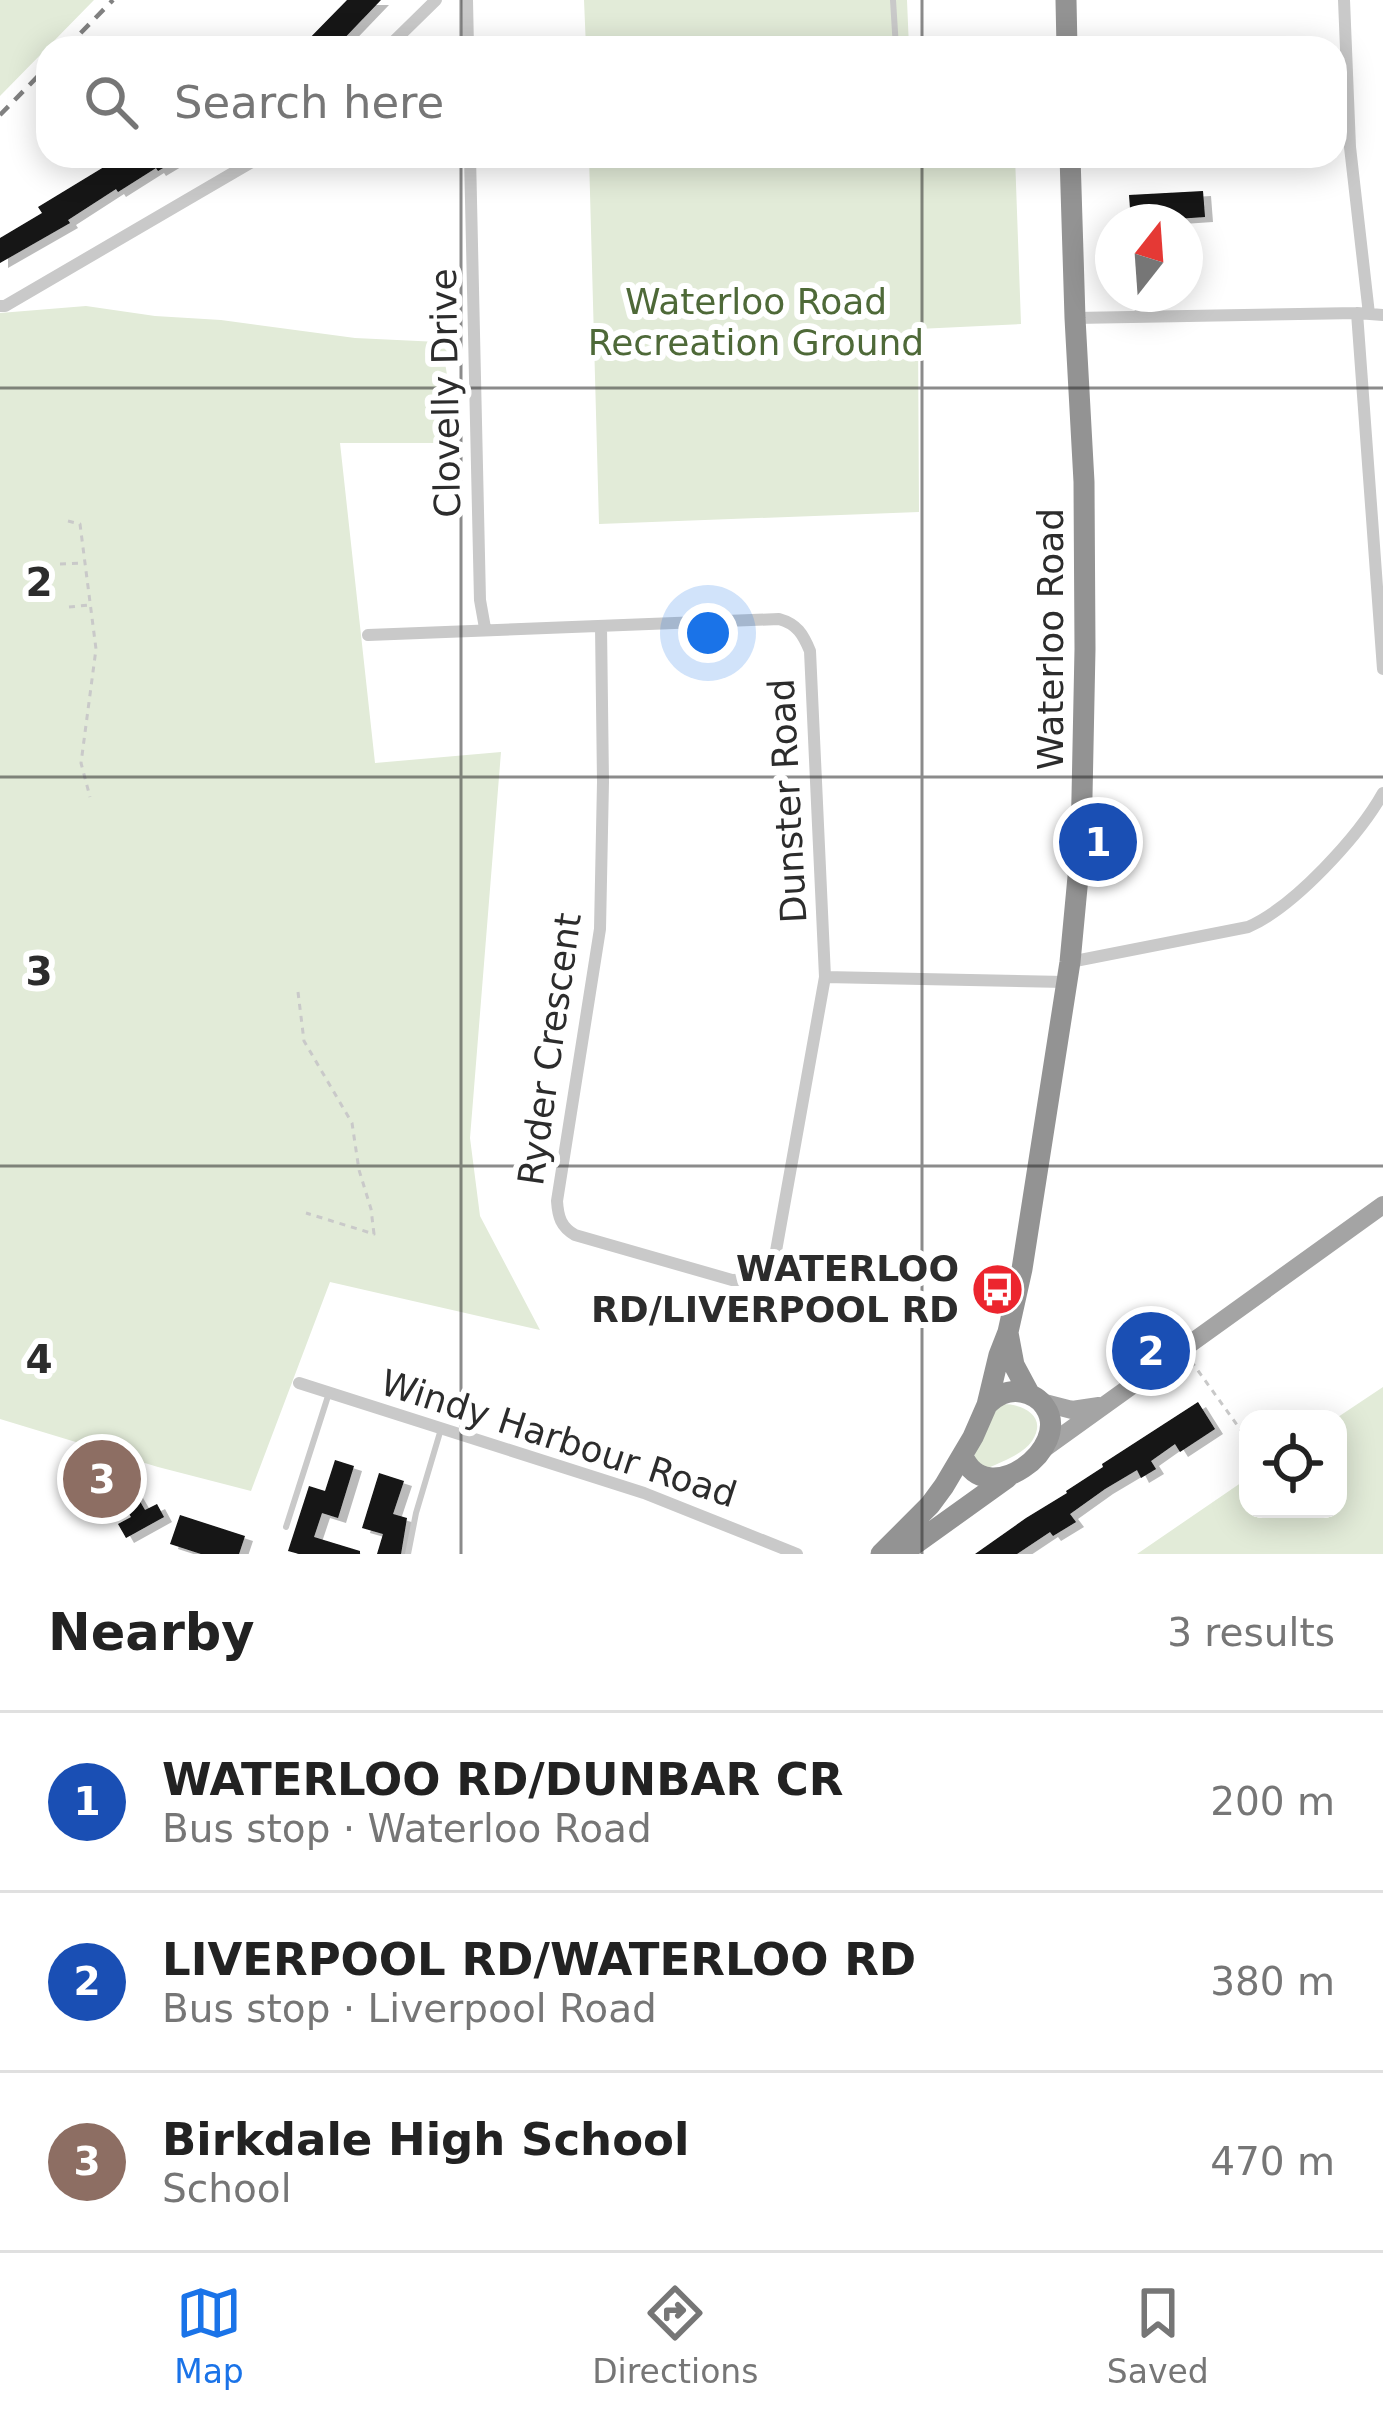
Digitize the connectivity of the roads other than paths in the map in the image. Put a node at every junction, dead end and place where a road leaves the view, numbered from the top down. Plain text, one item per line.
1 (436, 0) edge
2 (467, 0) edge
3 (893, 0) edge
4 (1066, 0) edge
5 (1344, 0) edge
6 (399, 36) edge
7 (468, 36) edge
8 (895, 36) edge
9 (1067, 36) edge
10 (1345, 36) edge
11 (1347, 74) edge
12 (241, 168) edge
13 (470, 168) edge
14 (1070, 168) edge
15 (0, 306) edge
16 (1138, 312) edge
17 (1370, 314) edge
18 (1138, 317) junction
19 (1075, 318) junction
20 (601, 626) junction
21 (485, 628) junction
22 (368, 635) dead end
23 (1383, 669) edge
24 (1383, 793) edge
25 (1068, 972) junction
26 (825, 976) junction
27 (1383, 1205) edge
28 (1008, 1332) junction
29 (299, 1383) dead end
30 (329, 1393) junction
31 (1035, 1398) junction
32 (987, 1405) junction
33 (1104, 1405) junction
34 (441, 1429) junction
35 (1045, 1448) junction
36 (963, 1456) junction
37 (1017, 1470) junction
38 (286, 1527) dead end
39 (792, 1553) edge
40 (408, 1554) edge
41 (881, 1554) edge
42 (901, 1554) edge

1 - 6 street
2 - 7 street
3 - 8 lane
4 - 9 highway
5 - 10 street
11 - 17 street
12 - 15 street
13 - 21 street, Clovelly Drive
14 - 19 highway, Waterloo Road
16 - 18 lane
17 - 18 street
17 - 23 street
18 - 19 street
19 - 25 highway, Waterloo Road
20 - 21 street, Dunster Road
20 - 26 street, Dunster Road
20 - 26 street, Ryder Crescent
21 - 22 street, Dunster Road
24 - 25 street
25 - 26 street
25 - 28 highway, Waterloo Road
27 - 33 main road
28 - 31 highway, Waterloo Road
28 - 32 highway, Waterloo Road
29 - 30 street, Windy Harbour Road
30 - 34 street, Windy Harbour Road
30 - 38 lane
31 - 32 highway
31 - 33 main road
31 - 35 highway
32 - 36 highway
33 - 35 main road
34 - 39 street, Windy Harbour Road
34 - 40 lane
35 - 37 highway
36 - 37 highway
36 - 41 highway
37 - 42 highway

